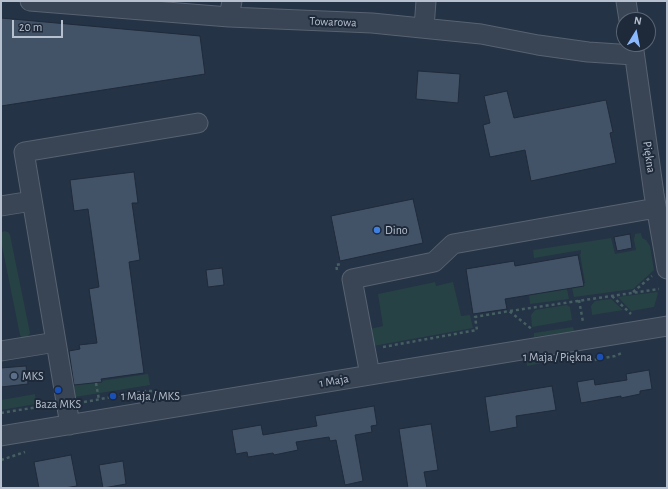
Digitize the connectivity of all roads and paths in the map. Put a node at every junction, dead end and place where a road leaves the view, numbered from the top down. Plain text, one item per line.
1 (30, 1) edge
2 (426, 1) edge
3 (626, 1) edge
4 (231, 9) edge
5 (628, 12) edge
6 (424, 28) junction
7 (616, 50) edge
8 (634, 52) edge
9 (198, 123) dead end
10 (659, 198) edge
11 (32, 201) junction
12 (1, 206) edge
13 (662, 270) edge
14 (659, 289) dead end
15 (632, 293) junction
16 (612, 295) junction
17 (579, 300) junction
18 (509, 311) junction
19 (637, 313) dead end
20 (631, 314) junction
21 (623, 315) dead end
22 (576, 323) dead end
23 (667, 326) edge
24 (540, 329) dead end
25 (56, 342) junction
26 (382, 347) dead end
27 (1, 351) edge
28 (370, 375) junction
29 (96, 383) dead end
30 (98, 400) dead end
31 (66, 405) junction
32 (1, 413) edge
33 (70, 425) junction
34 (1, 436) edge

1 - 4 street, Towarowa
2 - 6 street
3 - 5 street
4 - 6 street, Towarowa
6 - 7 street, Towarowa
8 - 10 street, Piękna
9 - 11 street
10 - 13 street, Piękna
10 - 28 street
11 - 12 street
11 - 25 street
13 - 15 path
14 - 15 path
15 - 16 path
16 - 17 path
16 - 20 path
17 - 18 path
17 - 22 path
18 - 24 path
18 - 26 path
19 - 20 path
20 - 21 path
23 - 28 street, 1 Maja
25 - 27 street
25 - 31 street
28 - 33 street, 1 Maja
29 - 30 path
31 - 32 path
31 - 33 street
33 - 34 street, 1 Maja

